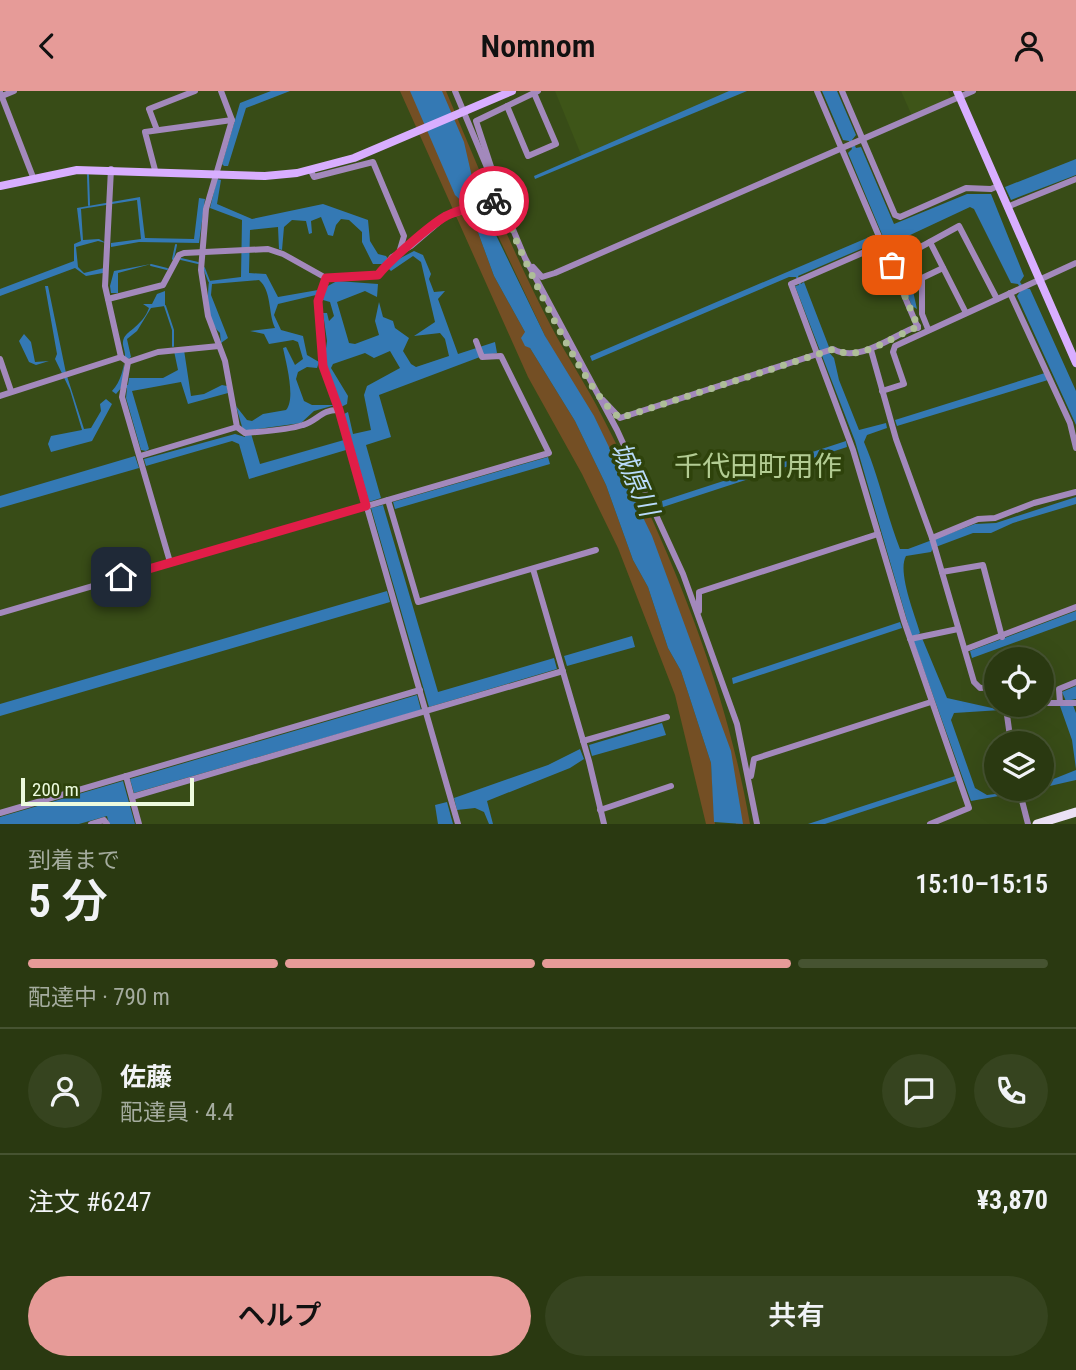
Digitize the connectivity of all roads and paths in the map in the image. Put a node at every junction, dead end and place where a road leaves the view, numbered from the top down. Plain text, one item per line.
1 (14, 91) edge
2 (195, 91) edge
3 (221, 91) edge
4 (456, 91) edge
5 (512, 91) edge
6 (817, 91) edge
7 (842, 91) edge
8 (974, 91) edge
9 (536, 92) edge
10 (1, 94) edge
11 (958, 94) edge
12 (507, 106) junction
13 (464, 111) junction
14 (232, 120) junction
15 (157, 130) junction
16 (863, 139) junction
17 (849, 146) junction
18 (111, 169) junction
19 (155, 170) junction
20 (311, 171) junction
21 (215, 173) junction
22 (33, 177) junction
23 (1076, 179) edge
24 (0, 186) edge
25 (998, 186) junction
26 (497, 190) junction
27 (500, 200) junction
28 (1007, 207) junction
29 (930, 242) junction
30 (883, 244) junction
31 (917, 249) dead end
32 (201, 252) junction
33 (400, 253) junction
34 (524, 258) junction
35 (1076, 263) edge
36 (943, 268) junction
37 (326, 278) junction
38 (1039, 278) junction
39 (1010, 293) junction
40 (108, 299) junction
41 (997, 299) junction
42 (966, 313) junction
43 (922, 329) junction
44 (476, 341) dead end
45 (219, 346) junction
46 (871, 350) junction
47 (823, 352) junction
48 (0, 359) edge
49 (124, 360) junction
50 (1076, 363) edge
51 (11, 391) junction
52 (881, 391) junction
53 (598, 395) junction
54 (0, 396) edge
55 (339, 410) junction
56 (237, 427) junction
57 (1076, 448) edge
58 (141, 461) junction
59 (1076, 492) edge
60 (388, 500) junction
61 (366, 506) junction
62 (878, 534) junction
63 (932, 538) junction
64 (596, 550) dead end
65 (170, 562) junction
66 (533, 569) junction
67 (942, 572) junction
68 (1076, 607) edge
69 (0, 613) edge
70 (698, 616) junction
71 (958, 629) junction
72 (1002, 637) junction
73 (914, 638) junction
74 (966, 649) junction
75 (563, 671) junction
76 (1076, 682) edge
77 (984, 686) edge
78 (420, 691) junction
79 (931, 702) junction
80 (1068, 703) edge
81 (424, 705) junction
82 (667, 717) dead end
83 (583, 741) junction
84 (126, 776) junction
85 (749, 782) junction
86 (671, 786) dead end
87 (132, 797) junction
88 (1022, 801) edge
89 (600, 810) junction
90 (1076, 812) edge
91 (0, 813) edge
92 (91, 824) edge
93 (107, 824) edge
94 (139, 824) edge
95 (458, 824) edge
96 (604, 824) edge
97 (757, 824) edge
98 (930, 824) edge
99 (1028, 824) edge
100 (1037, 824) edge

1 - 10 street
2 - 15 street
3 - 14 street
4 - 13 street
5 - 13 street
6 - 17 street
7 - 16 street
8 - 11 street
9 - 12 street
9 - 12 street
10 - 22 street
11 - 16 street
11 - 25 street
12 - 26 street
13 - 20 street
13 - 26 street
14 - 15 street
14 - 21 street
15 - 19 street
16 - 17 street
16 - 25 street
17 - 30 street
17 - 34 street
18 - 19 street
18 - 22 street
18 - 40 street
19 - 21 street
20 - 21 street
20 - 33 street
21 - 32 street
22 - 24 street
23 - 28 street
25 - 28 street
26 - 27 street
27 - 33 street
27 - 34 street
28 - 38 street
29 - 31 street
29 - 36 street
29 - 41 street
30 - 43 street
30 - 47 street
32 - 37 street
32 - 40 street
32 - 45 street
33 - 37 street
34 - 53 street
35 - 38 street
36 - 42 street
36 - 43 street
37 - 55 street
38 - 39 street
38 - 50 street
39 - 41 street
39 - 57 street
40 - 49 street
41 - 42 street
42 - 43 street
43 - 46 street
43 - 52 street
44 - 60 street
45 - 49 street
45 - 56 street
46 - 47 street
46 - 52 street
47 - 53 street
47 - 62 street
48 - 51 street
49 - 51 street
49 - 58 street
51 - 54 street
52 - 63 street
53 - 70 street
55 - 56 street
55 - 61 street
56 - 58 street
58 - 65 street
59 - 63 street
60 - 61 street
60 - 66 street
61 - 65 street
61 - 78 street
62 - 70 street
62 - 73 street
63 - 67 street
64 - 66 street
65 - 69 street
66 - 75 street
67 - 71 street
67 - 72 street
68 - 72 street
70 - 85 street
71 - 73 street
71 - 74 street
72 - 74 street
73 - 79 street
74 - 77 street
75 - 81 street
75 - 83 street
76 - 80 street
78 - 81 street
78 - 84 street
79 - 85 street
79 - 98 street
81 - 87 street
81 - 95 street
82 - 83 street
83 - 89 street
84 - 87 street
84 - 91 street
85 - 97 street
86 - 89 street
87 - 94 street
88 - 99 street
89 - 96 street
90 - 100 main road
92 - 93 street

